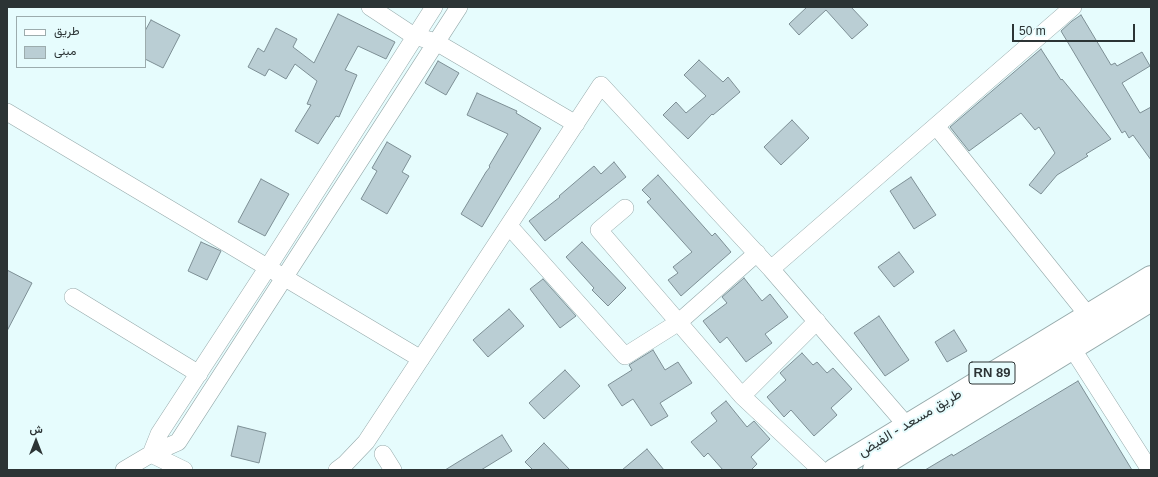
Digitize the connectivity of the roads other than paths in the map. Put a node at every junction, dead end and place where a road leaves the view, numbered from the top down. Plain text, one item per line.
1 (370, 7) edge
2 (434, 7) edge
3 (459, 7) edge
4 (1073, 7) edge
5 (414, 36) junction
6 (436, 42) junction
7 (7, 112) edge
8 (576, 124) junction
9 (936, 126) junction
10 (624, 208) dead end
11 (509, 226) junction
12 (757, 253) junction
13 (268, 267) junction
14 (771, 269) junction
15 (284, 277) junction
16 (1151, 278) edge
17 (73, 298) dead end
18 (1151, 300) edge
19 (816, 321) junction
20 (679, 322) junction
21 (1094, 323) junction
22 (1072, 348) junction
23 (421, 359) junction
24 (199, 374) junction
25 (742, 396) junction
26 (913, 433) junction
27 (151, 454) junction
28 (383, 454) dead end
29 (124, 470) edge
30 (184, 470) edge
31 (337, 470) edge
32 (393, 470) edge
33 (821, 470) edge
34 (834, 470) edge
35 (874, 470) edge
36 (1150, 470) edge

1 - 5 street
2 - 5 street
3 - 6 street
4 - 9 street
5 - 6 street
5 - 13 street
6 - 8 street
6 - 15 street
7 - 13 street
8 - 11 street
8 - 12 street
9 - 14 street
9 - 21 street
10 - 20 street
11 - 20 street
11 - 23 street
12 - 14 street
12 - 20 street
13 - 15 street
13 - 24 street
14 - 19 street
15 - 23 street
15 - 27 street
16 - 21 main road, طريق مسعد - الفيض / RN 89
17 - 24 street
18 - 21 main road, طريق مسعد - الفيض / RN 89
19 - 25 street
19 - 26 street
20 - 25 street
21 - 22 main road, طريق مسعد - الفيض / RN 89
21 - 26 main road, طريق مسعد - الفيض / RN 89
22 - 26 main road, طريق مسعد - الفيض / RN 89
22 - 36 street
23 - 31 street
24 - 27 street
25 - 33 street
26 - 34 main road, طريق مسعد - الفيض / RN 89
26 - 35 main road, طريق مسعد - الفيض / RN 89
27 - 29 street
27 - 30 street
28 - 32 street

